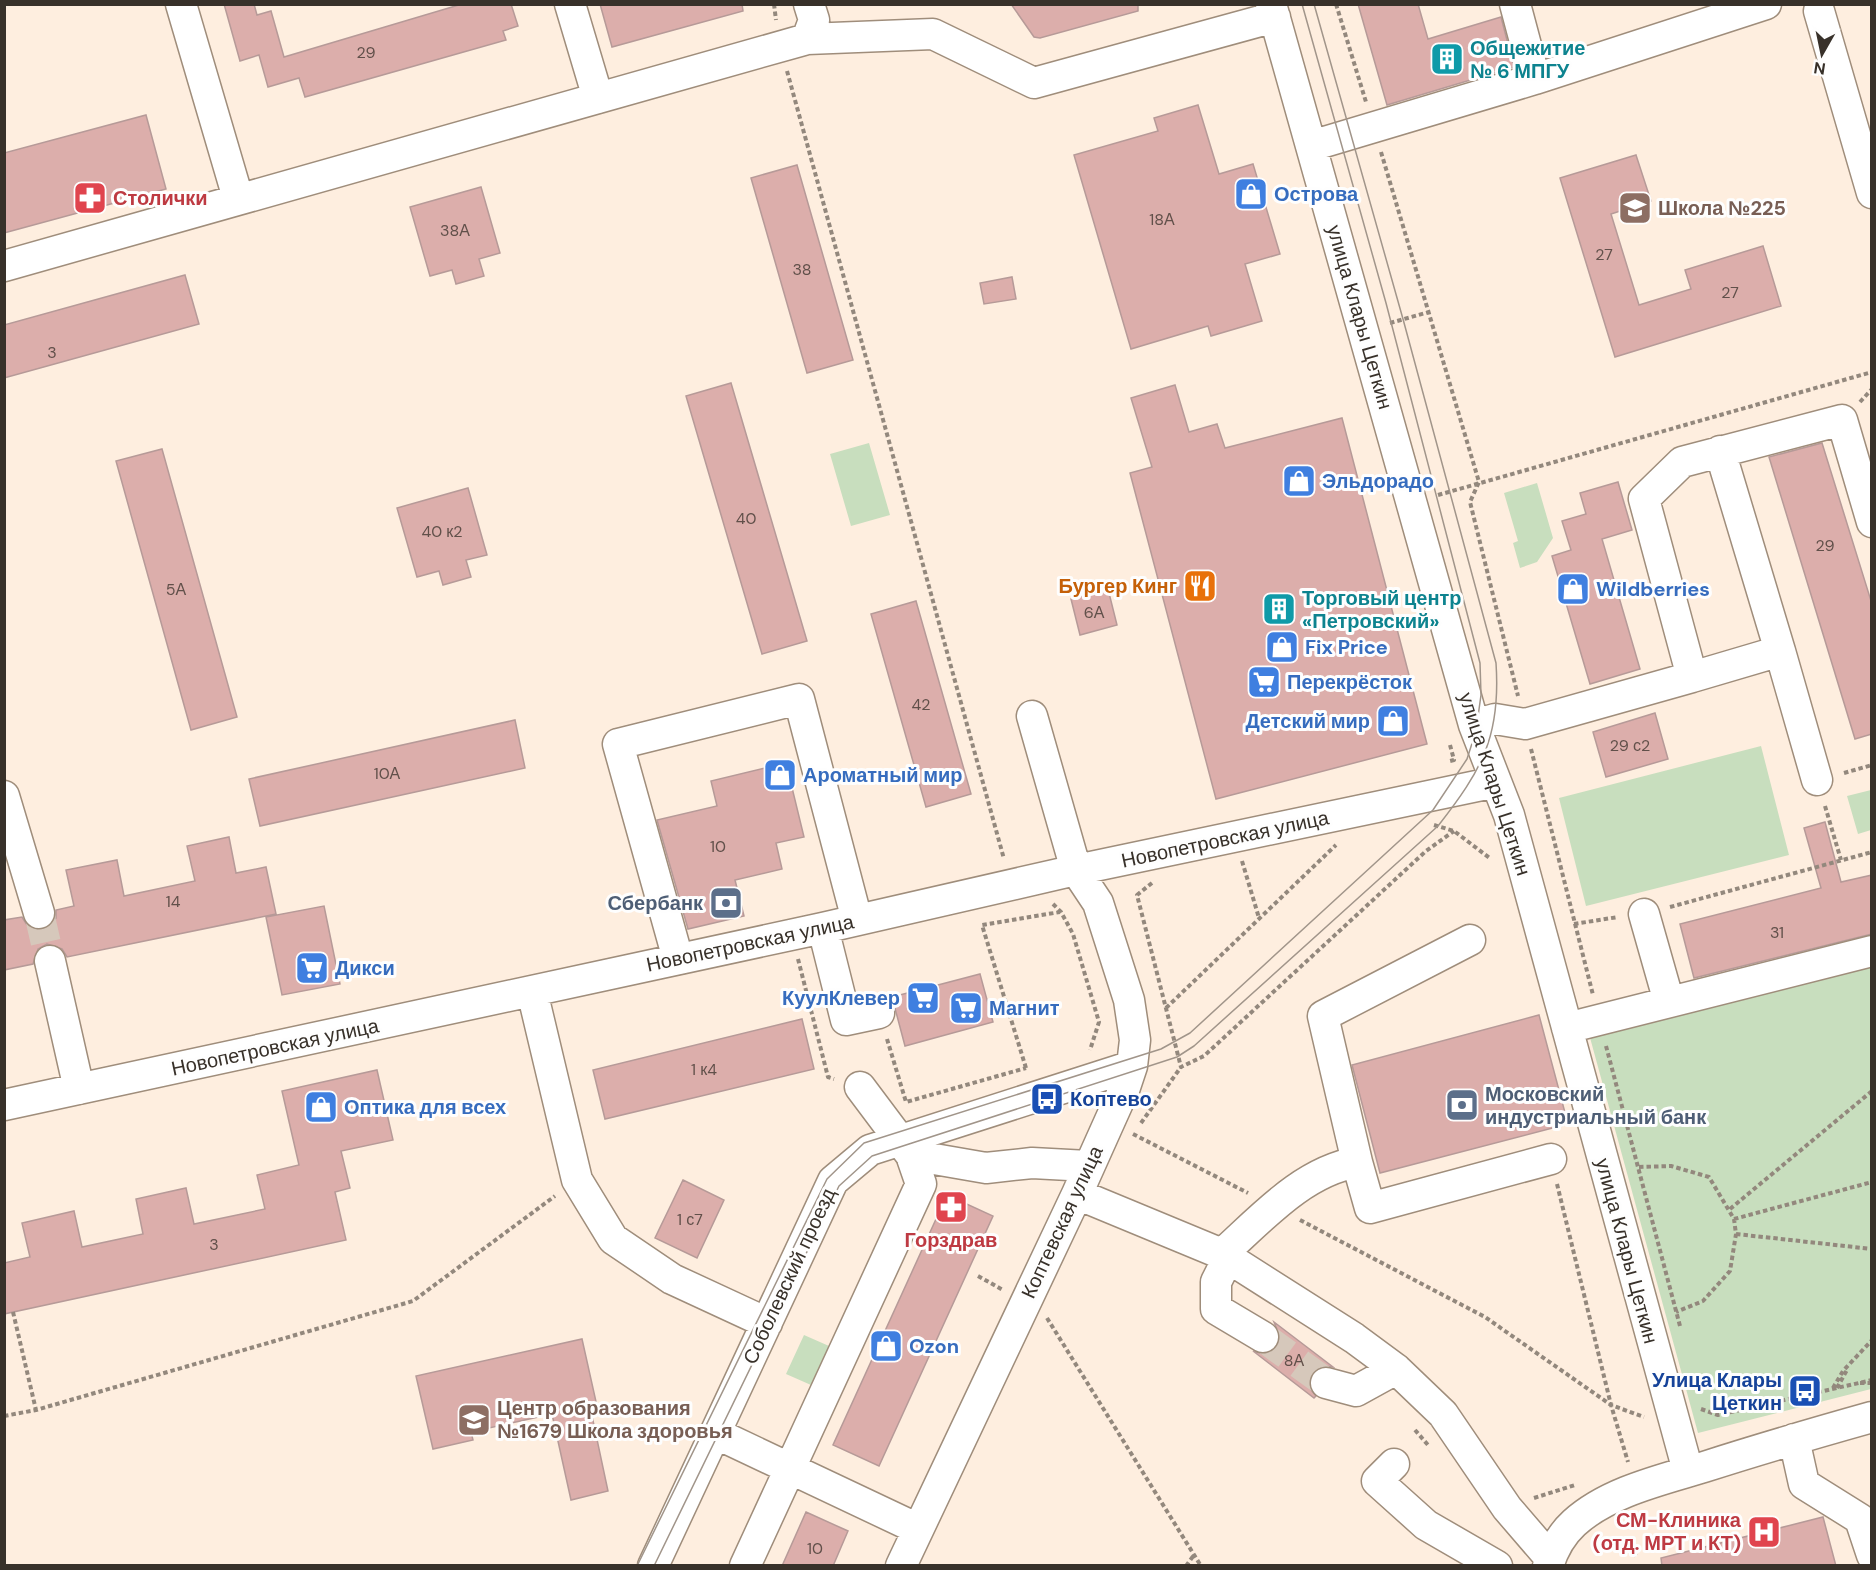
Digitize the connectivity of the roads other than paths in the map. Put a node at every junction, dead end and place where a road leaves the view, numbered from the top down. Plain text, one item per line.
1 (181, 4) edge
2 (570, 4) edge
3 (809, 4) edge
4 (1515, 4) edge
5 (1766, 4) edge
6 (1825, 7) edge
7 (1273, 11) edge
8 (794, 43) junction
9 (1535, 80) junction
10 (598, 98) junction
11 (1311, 146) junction
12 (1872, 193) edge
13 (238, 198) junction
14 (4, 266) edge
15 (1720, 451) junction
16 (1872, 522) edge
17 (1780, 651) junction
18 (1692, 677) junction
19 (1032, 716) dead end
20 (1474, 725) junction
21 (1817, 780) road end
22 (1496, 782) junction
23 (4, 796) edge
24 (1076, 870) junction
25 (39, 913) tunnel mouth
26 (1644, 914) road end
27 (857, 920) junction
28 (823, 928) junction
29 (1470, 940) dead end
30 (1872, 951) edge
31 (678, 959) junction
32 (50, 961) tunnel mouth
33 (532, 990) junction
34 (1669, 1002) junction
35 (879, 1013) road end
36 (1567, 1028) junction
37 (1132, 1066) junction
38 (860, 1087) dead end
39 (79, 1089) junction
40 (4, 1106) edge
41 (905, 1147) junction
42 (1551, 1159) road end
43 (1357, 1162) junction
44 (1088, 1166) junction
45 (1077, 1194) junction
46 (1225, 1256) junction
47 (767, 1323) junction
48 (1263, 1337) tunnel mouth
49 (1396, 1370) junction
50 (1326, 1383) tunnel mouth
51 (1872, 1417) edge
52 (715, 1433) junction
53 (1794, 1438) junction
54 (1394, 1464) dead end
55 (791, 1469) junction
56 (1688, 1472) junction
57 (918, 1529) junction
58 (1872, 1555) edge
59 (1549, 1562) edge
60 (653, 1566) edge
61 (745, 1566) edge
62 (901, 1566) edge
63 (1497, 1566) edge

1 - 13 street
2 - 10 street
3 - 8 street
4 - 9 street
5 - 9 street
6 - 12 street
7 - 8 street
7 - 11 street, улица Клары Цеткин
8 - 10 street
9 - 11 street
10 - 13 street
11 - 20 street, улица Клары Цеткин
13 - 14 street
15 - 16 street
15 - 17 street
15 - 18 street
17 - 18 street
17 - 21 street
18 - 20 street
19 - 24 street, Коптевская улица
20 - 22 street, улица Клары Цеткин
22 - 24 street, Новопетровская улица
22 - 36 street, улица Клары Цеткин
23 - 25 street
24 - 27 street, Новопетровская улица
24 - 37 street, Коптевская улица
26 - 34 street
27 - 28 street, Новопетровская улица
27 - 31 street
28 - 31 street, Новопетровская улица
28 - 35 street
29 - 43 street
30 - 34 street
31 - 33 street, Новопетровская улица
32 - 39 street
33 - 39 street, Новопетровская улица
33 - 47 street
34 - 36 street
36 - 56 street, улица Клары Цеткин
37 - 41 street, Соболевский проезд
37 - 44 street, Коптевская улица
38 - 41 street
39 - 40 street, Новопетровская улица
41 - 44 street
41 - 47 street, Соболевский проезд
41 - 55 street
42 - 43 street
43 - 46 street
44 - 45 street, Коптевская улица
45 - 46 street
45 - 57 street, Коптевская улица
46 - 48 street
46 - 49 street
47 - 52 street, Соболевский проезд
49 - 50 street
49 - 59 street
51 - 53 street
52 - 55 street
52 - 60 street, Соболевский проезд
53 - 56 street
53 - 58 street
54 - 63 street
55 - 57 street
55 - 61 street
56 - 59 street
57 - 62 street, Коптевская улица

